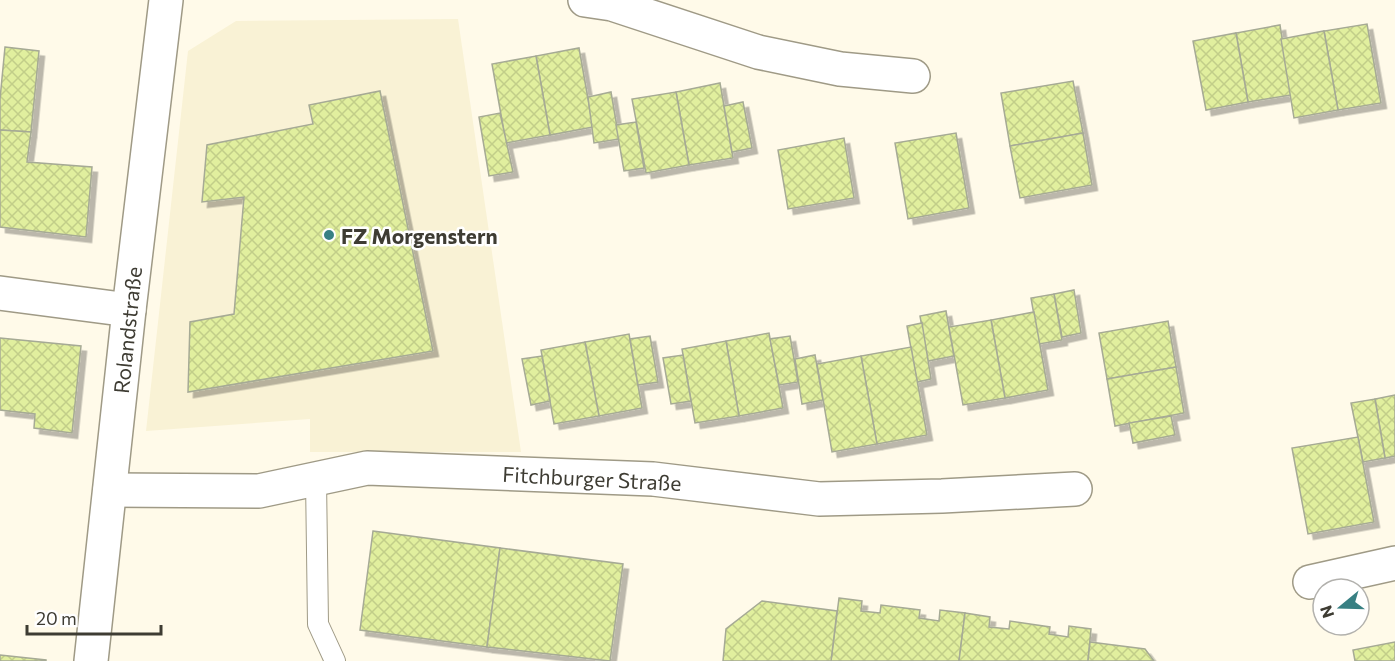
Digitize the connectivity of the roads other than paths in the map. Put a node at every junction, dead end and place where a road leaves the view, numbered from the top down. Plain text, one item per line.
1 (166, 0) edge
2 (585, 0) edge
3 (912, 76) dead end
4 (0, 294) edge
5 (129, 310) junction
6 (316, 479) junction
7 (1075, 489) dead end
8 (110, 490) junction
9 (1395, 564) edge
10 (1310, 582) dead end
11 (91, 661) edge
12 (335, 661) edge

1 - 5 street, Rolandstraße
2 - 3 street
4 - 5 street
5 - 8 street, Rolandstraße
6 - 7 street, Fitchburger Straße
6 - 8 street, Fitchburger Straße
6 - 12 lane
8 - 11 street, Rolandstraße
9 - 10 street

